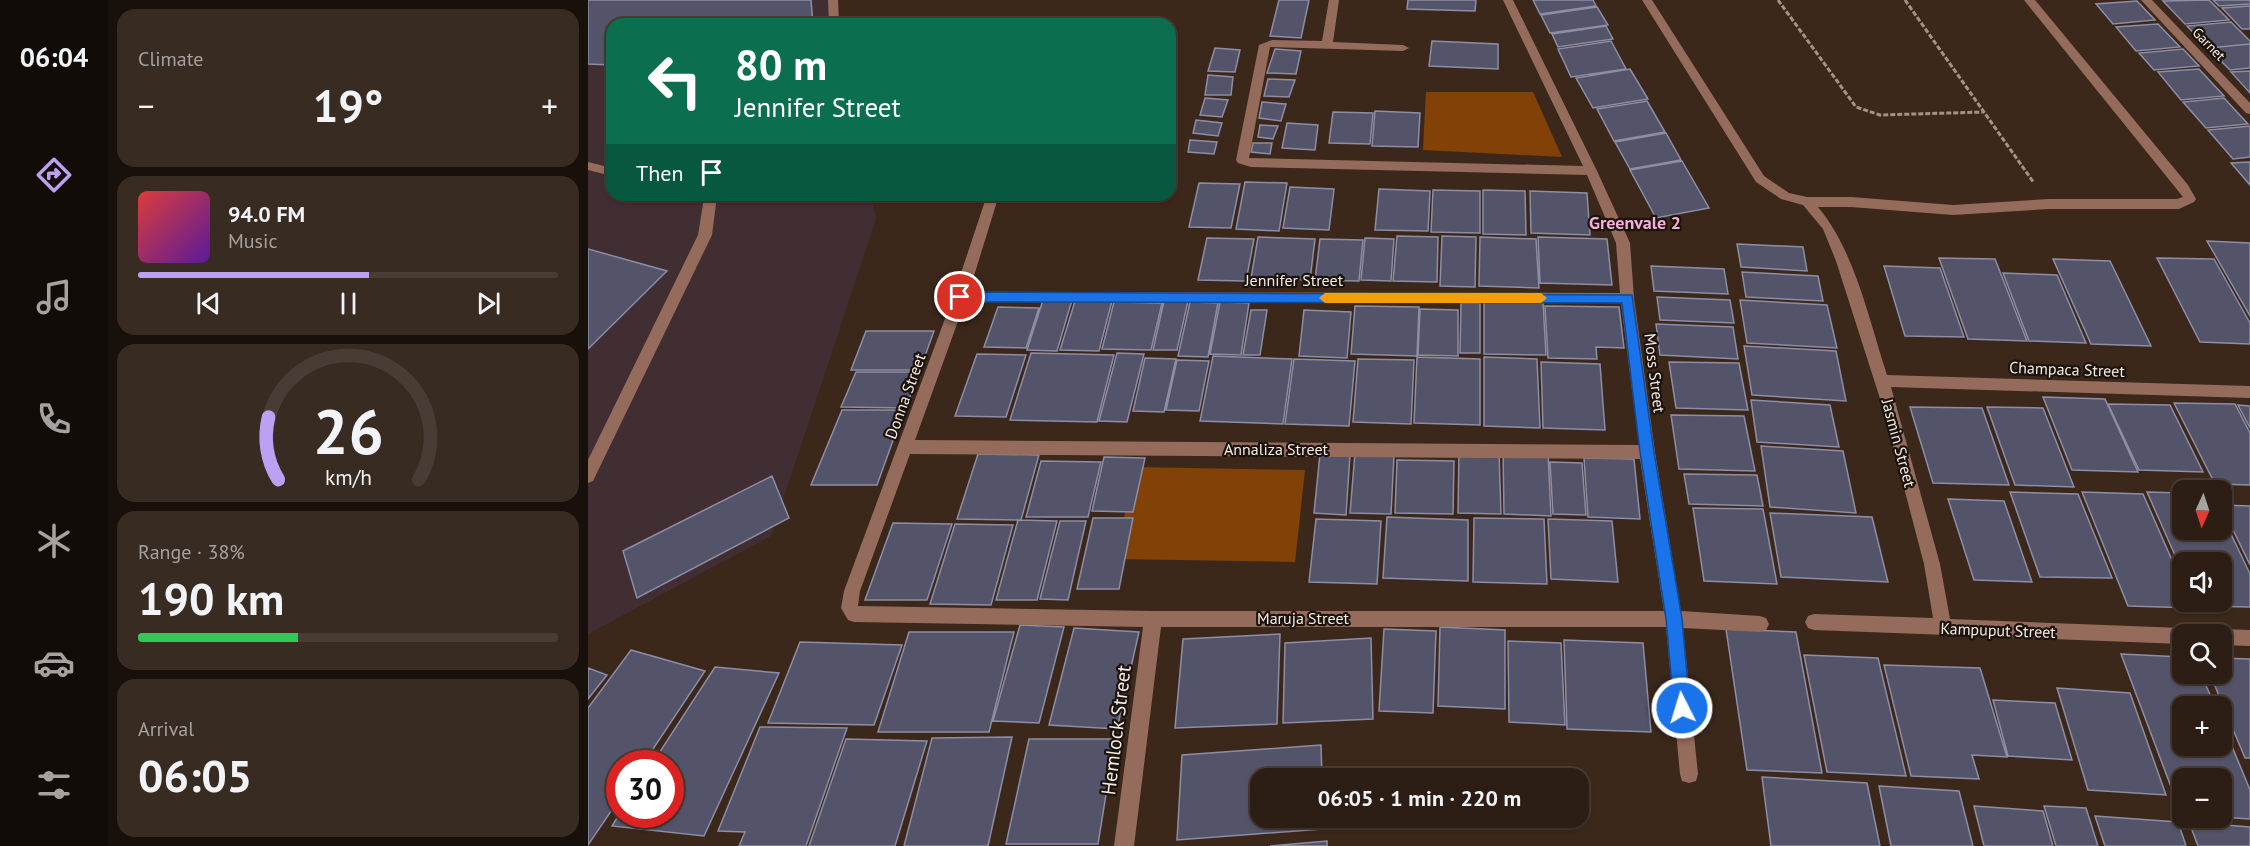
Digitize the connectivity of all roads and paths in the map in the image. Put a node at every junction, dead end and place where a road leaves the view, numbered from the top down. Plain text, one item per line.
1 (833, 0) edge
2 (1334, 0) edge
3 (1508, 0) edge
4 (1647, 0) edge
5 (1778, 0) edge
6 (1905, 0) edge
7 (2029, 0) edge
8 (2146, 0) edge
9 (834, 18) edge
10 (1327, 44) junction
11 (1403, 48) dead end
12 (2250, 110) edge
13 (1984, 112) junction
14 (588, 166) edge
15 (606, 170) edge
16 (1591, 171) junction
17 (709, 201) edge
18 (991, 201) edge
19 (1807, 202) junction
20 (2049, 204) junction
21 (960, 297) junction
22 (1627, 298) junction
23 (1882, 381) junction
24 (2250, 392) edge
25 (905, 447) junction
26 (1647, 452) junction
27 (588, 476) edge
28 (849, 608) joint
29 (1153, 619) junction
30 (1674, 619) junction
31 (1814, 622) dead end
32 (1760, 624) dead end
33 (1943, 628) junction
34 (2172, 636) edge
35 (2232, 637) edge
36 (2250, 638) edge
37 (1689, 774) dead end
38 (1124, 846) edge

1 - 9 street
2 - 10 street
3 - 16 street, Moss Street
4 - 19 street
5 - 13 path
6 - 13 path
7 - 20 street
8 - 12 street, Garnet
10 - 11 street
10 - 16 street
13 - 20 path
14 - 15 street
16 - 22 street, Moss Street
17 - 27 street
18 - 21 street, Donna Street
19 - 20 street
19 - 23 street, Jasmin Street
21 - 22 street, Jennifer Street
21 - 25 street, Donna Street
22 - 26 street, Moss Street
23 - 24 street, Champaca Street
23 - 33 street, Jasmin Street
25 - 26 street, Annaliza Street
25 - 28 street, Donna Street
26 - 30 street, Moss Street
28 - 29 street, Maruja Street
29 - 30 street, Maruja Street
29 - 38 street, Hemlock Street
30 - 32 street, Maruja Street
30 - 37 street, Moss Street
31 - 33 street, Kampuput Street
33 - 34 street, Kampuput Street
35 - 36 street

